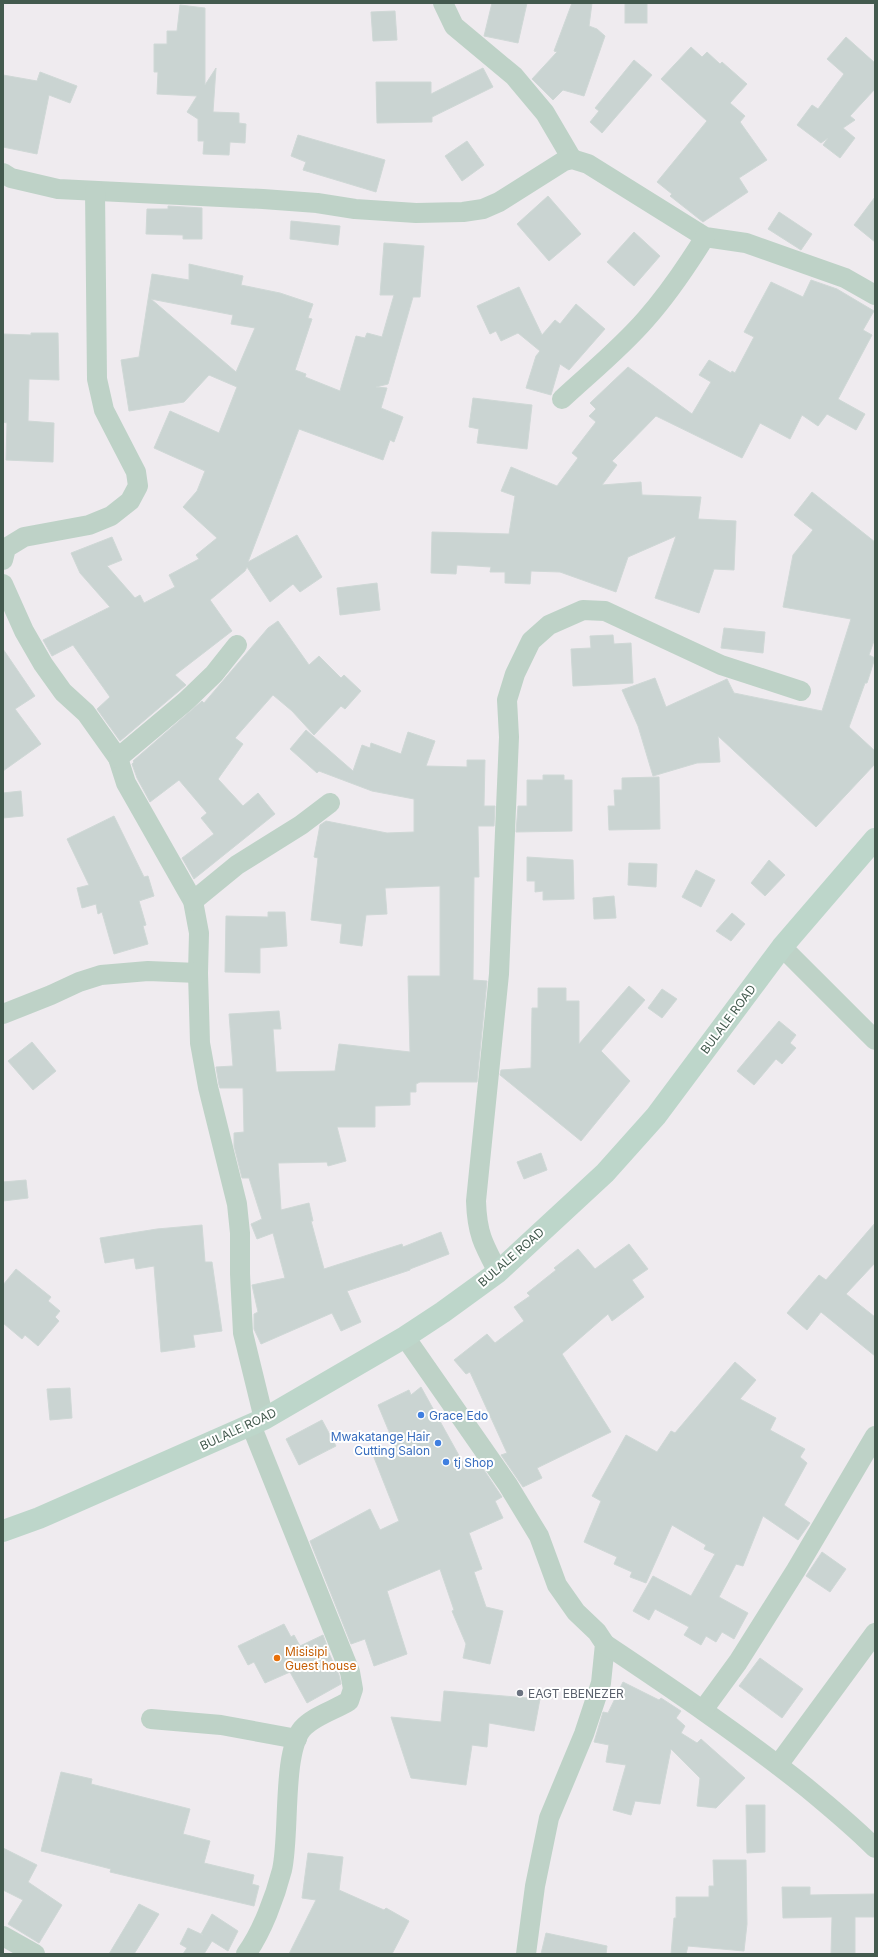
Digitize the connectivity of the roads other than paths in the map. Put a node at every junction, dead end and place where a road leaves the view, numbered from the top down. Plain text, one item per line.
1 (443, 3) edge
2 (572, 159) junction
3 (3, 173) edge
4 (96, 191) junction
5 (705, 237) junction
6 (875, 295) edge
7 (562, 399) dead end
8 (3, 560) edge
9 (3, 584) edge
10 (237, 645) dead end
11 (801, 691) dead end
12 (118, 758) junction
13 (330, 803) dead end
14 (875, 839) edge
15 (193, 901) junction
16 (782, 947) junction
17 (198, 973) junction
18 (3, 1014) edge
19 (875, 1040) edge
20 (498, 1272) junction
21 (405, 1337) junction
22 (258, 1422) junction
23 (875, 1436) edge
24 (3, 1531) edge
25 (875, 1633) edge
26 (605, 1644) junction
27 (703, 1710) junction
28 (151, 1719) dead end
29 (297, 1739) junction
30 (778, 1765) junction
31 (875, 1848) edge
32 (3, 1936) edge
33 (35, 1954) edge
34 (246, 1954) edge
35 (526, 1954) edge

1 - 2 street
2 - 4 street
2 - 5 street
3 - 4 street
4 - 8 street
5 - 6 street
5 - 7 street
9 - 12 street
10 - 12 street
11 - 20 street
12 - 15 street
13 - 15 street
14 - 16 street, BULALE ROAD
15 - 17 street
16 - 19 street
16 - 20 street, BULALE ROAD
17 - 18 street
17 - 22 street
20 - 21 street, BULALE ROAD
21 - 22 street, BULALE ROAD
21 - 26 street
22 - 24 street, BULALE ROAD
22 - 29 street
23 - 27 street
25 - 30 street
26 - 27 street
26 - 35 street
27 - 30 street
28 - 29 street
29 - 34 street
30 - 31 street
32 - 33 street

